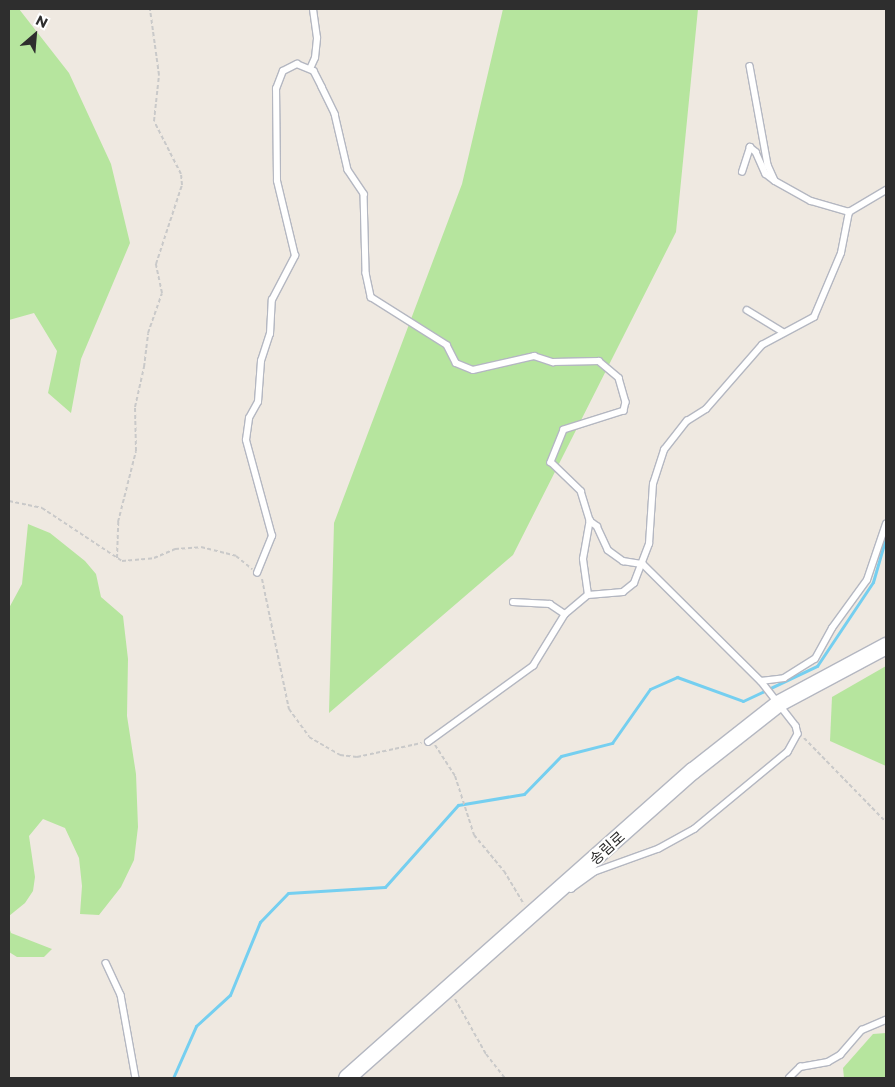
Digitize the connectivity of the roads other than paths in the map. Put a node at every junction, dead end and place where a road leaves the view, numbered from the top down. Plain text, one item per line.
1 (313, 9) edge
2 (750, 66) dead end
3 (310, 70) junction
4 (742, 172) dead end
5 (776, 181) junction
6 (886, 190) edge
7 (849, 212) junction
8 (747, 310) dead end
9 (782, 332) junction
10 (590, 521) junction
11 (886, 524) edge
12 (643, 564) junction
13 (257, 573) road end
14 (588, 595) junction
15 (513, 602) dead end
16 (565, 614) junction
17 (886, 646) edge
18 (760, 682) junction
19 (778, 704) junction
20 (428, 742) road end
21 (562, 888) junction
22 (106, 963) dead end
23 (886, 1020) edge
24 (136, 1078) edge
25 (347, 1078) edge
26 (789, 1078) edge

1 - 3 lane
2 - 5 lane
3 - 10 lane
3 - 13 lane
4 - 5 lane
5 - 7 lane
6 - 7 lane
7 - 9 lane
8 - 9 lane
9 - 12 lane
10 - 12 lane
10 - 14 lane
11 - 18 lane
12 - 14 lane
12 - 18 lane
14 - 16 lane
15 - 16 lane
16 - 20 lane
17 - 19 main road, 송림로
18 - 19 lane
19 - 21 main road, 송림로
19 - 21 lane
21 - 25 main road, 송림로
22 - 24 lane
23 - 26 lane

